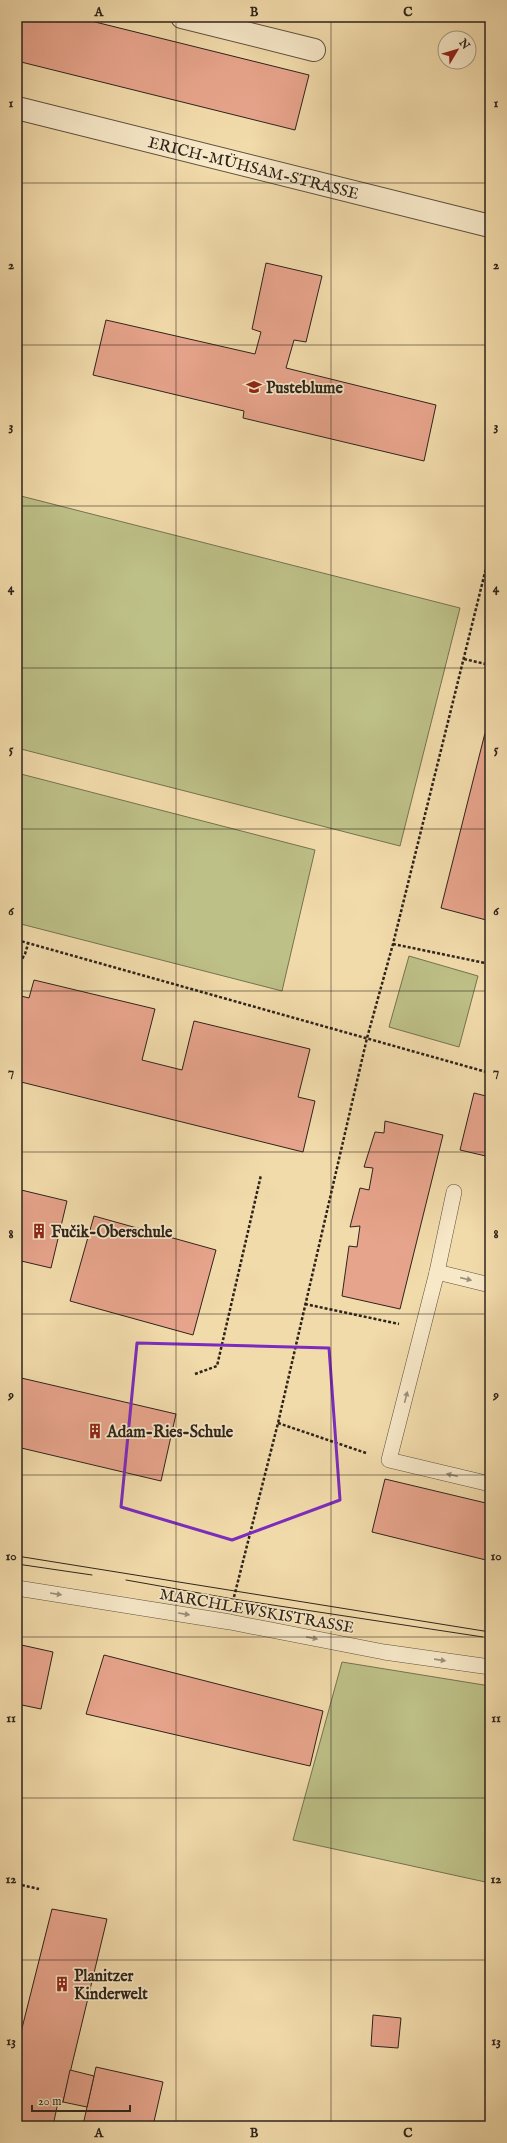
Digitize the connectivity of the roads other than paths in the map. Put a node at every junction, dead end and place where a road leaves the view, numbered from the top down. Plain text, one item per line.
1 (182, 17) edge
2 (314, 50) dead end
3 (17, 108) edge
4 (490, 226) edge
5 (454, 1192) dead end
6 (437, 1272) junction
7 (490, 1285) edge
8 (490, 1484) edge
9 (17, 1588) edge
10 (490, 1667) edge

1 - 2 street
3 - 4 street, ERICH-MÜHSAM-STRASSE
5 - 6 lane
6 -> 7 lane
8 -> 6 lane
9 -> 10 lane, MARCHLEWSKISTRASSE

